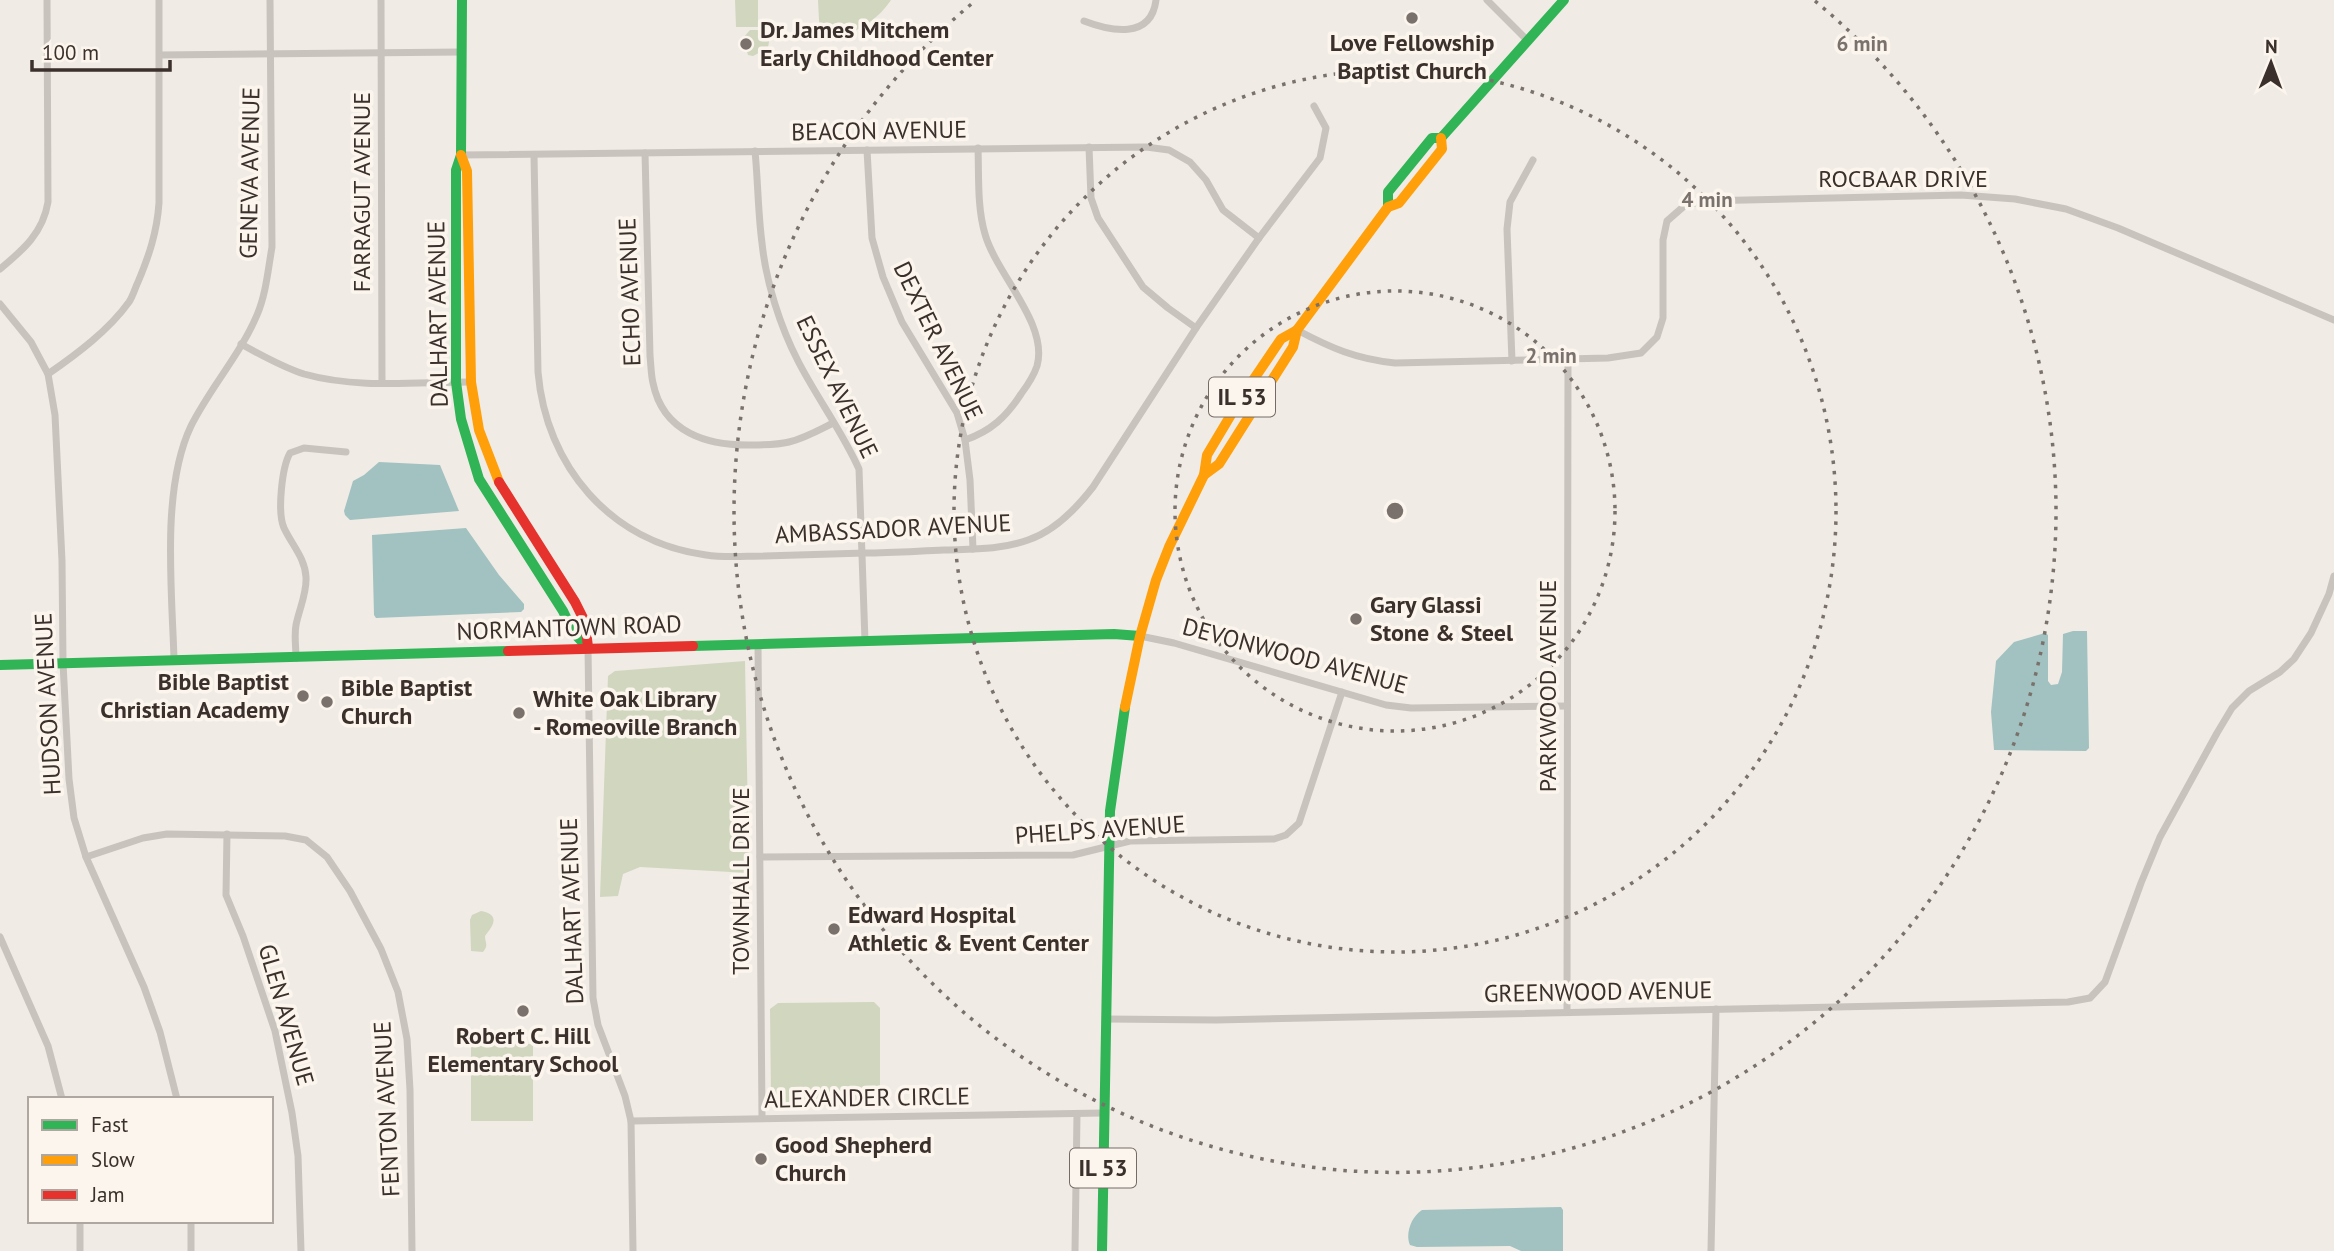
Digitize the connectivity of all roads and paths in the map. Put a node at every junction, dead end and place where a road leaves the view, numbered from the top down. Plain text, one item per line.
1 (47, 0) edge
2 (159, 0) edge
3 (270, 0) edge
4 (381, 0) edge
5 (461, 0) edge
6 (1156, 0) edge
7 (1487, 0) edge
8 (1564, 0) edge
9 (1084, 21) dead end
10 (1527, 40) junction
11 (461, 52) junction
12 (380, 53) junction
13 (270, 54) junction
14 (160, 55) junction
15 (1314, 106) dead end
16 (1441, 138) junction
17 (1089, 147) junction
18 (978, 148) junction
19 (867, 150) junction
20 (755, 152) junction
21 (645, 153) junction
22 (461, 155) junction
23 (534, 155) junction
24 (1533, 160) dead end
25 (1388, 206) junction
26 (1259, 238) junction
27 (0, 269) edge
28 (0, 304) edge
29 (2334, 320) edge
30 (1196, 328) junction
31 (1297, 330) junction
32 (241, 344) junction
33 (1512, 360) junction
34 (1569, 360) junction
35 (48, 374) junction
36 (456, 382) junction
37 (471, 382) junction
38 (382, 383) junction
39 (834, 423) junction
40 (965, 440) junction
41 (346, 452) dead end
42 (1205, 475) junction
43 (972, 549) junction
44 (863, 553) junction
45 (2334, 576) edge
46 (1140, 636) junction
47 (864, 641) junction
48 (758, 644) junction
49 (588, 648) junction
50 (296, 658) junction
51 (174, 659) junction
52 (63, 663) junction
53 (0, 665) edge
54 (1342, 692) junction
55 (1567, 706) junction
56 (227, 834) junction
57 (1108, 848) junction
58 (86, 857) junction
59 (760, 857) junction
60 (0, 937) edge
61 (1716, 1009) junction
62 (1567, 1012) junction
63 (1106, 1019) junction
64 (61, 1097) edge
65 (176, 1097) edge
66 (1103, 1113) junction
67 (1077, 1114) junction
68 (762, 1118) junction
69 (631, 1121) junction
70 (80, 1223) edge
71 (191, 1223) edge
72 (79, 1251) edge
73 (191, 1251) edge
74 (301, 1251) edge
75 (412, 1251) edge
76 (633, 1251) edge
77 (1075, 1251) edge
78 (1102, 1251) edge
79 (1711, 1251) edge

1 - 27 street
2 - 14 street
3 - 13 street, GENEVA AVENUE
4 - 12 street, FARRAGUT AVENUE
5 - 11 main road, DALHART AVENUE
6 - 9 street
7 - 10 street
8 - 10 main road, IL 53
10 - 16 main road, IL 53
11 - 12 street
11 - 22 main road, DALHART AVENUE
12 - 13 street
12 - 38 street, FARRAGUT AVENUE
13 - 14 street
13 - 32 street, GENEVA AVENUE
14 - 35 street
15 - 26 street, AMBASSADOR AVENUE
16 - 25 main road, IL 53
16 - 25 main road, IL 53
17 - 18 street, BEACON AVENUE
17 - 26 street, BEACON AVENUE
17 - 30 street
18 - 19 street, BEACON AVENUE
18 - 40 street
19 - 20 street, BEACON AVENUE
19 - 40 street, DEXTER AVENUE
20 - 21 street, BEACON AVENUE
20 - 39 street, ESSEX AVENUE
21 - 23 street, BEACON AVENUE
21 - 39 street, ECHO AVENUE
22 - 23 street, BEACON AVENUE
22 - 36 main road, DALHART AVENUE
22 - 37 main road, DALHART AVENUE
23 - 44 street, AMBASSADOR AVENUE
24 - 33 street
25 - 31 main road, IL 53
26 - 30 street, AMBASSADOR AVENUE
28 - 35 street, HUDSON AVENUE
29 - 34 street, ROCBAAR DRIVE
30 - 43 street, AMBASSADOR AVENUE
31 - 33 street
31 - 42 main road, IL 53
31 - 42 main road, IL 53
32 - 38 street
32 - 51 street, GENEVA AVENUE
33 - 34 street
34 - 55 street, PARKWOOD AVENUE
35 - 52 street, HUDSON AVENUE
36 - 37 street
36 - 38 street
36 - 49 main road, DALHART AVENUE
37 - 49 main road, DALHART AVENUE
39 - 44 street, ESSEX AVENUE
40 - 43 street, DEXTER AVENUE
41 - 50 street
42 - 46 main road, IL 53
43 - 44 street, AMBASSADOR AVENUE
44 - 47 street, ESSEX AVENUE
45 - 61 street, GREENWOOD AVENUE
46 - 47 main road, NORMANTOWN ROAD
46 - 54 street, DEVONWOOD AVENUE
46 - 57 main road, IL 53
47 - 48 main road, NORMANTOWN ROAD
48 - 49 main road, NORMANTOWN ROAD
48 - 59 street, TOWNHALL DRIVE
49 - 50 main road, NORMANTOWN ROAD
49 - 69 street, DALHART AVENUE
50 - 51 main road, NORMANTOWN ROAD
51 - 52 main road, NORMANTOWN ROAD
52 - 53 main road, NORMANTOWN ROAD
52 - 58 street, HUDSON AVENUE
54 - 55 street, DEVONWOOD AVENUE
54 - 57 street, PHELPS AVENUE
55 - 62 street, PARKWOOD AVENUE
56 - 58 street, FENTON AVENUE
56 - 74 street, GLEN AVENUE
56 - 75 street, FENTON AVENUE
57 - 59 street, PHELPS AVENUE
57 - 63 main road, IL 53
58 - 65 street, HUDSON AVENUE
59 - 68 street, TOWNHALL DRIVE
60 - 64 street
61 - 62 street, GREENWOOD AVENUE
61 - 79 street
62 - 63 street, GREENWOOD AVENUE
63 - 66 main road, IL 53
66 - 67 street, ALEXANDER CIRCLE
66 - 78 main road, IL 53
67 - 68 street, ALEXANDER CIRCLE
67 - 77 street
68 - 69 street, ALEXANDER CIRCLE
69 - 76 street, DALHART AVENUE
70 - 72 street
71 - 73 street

